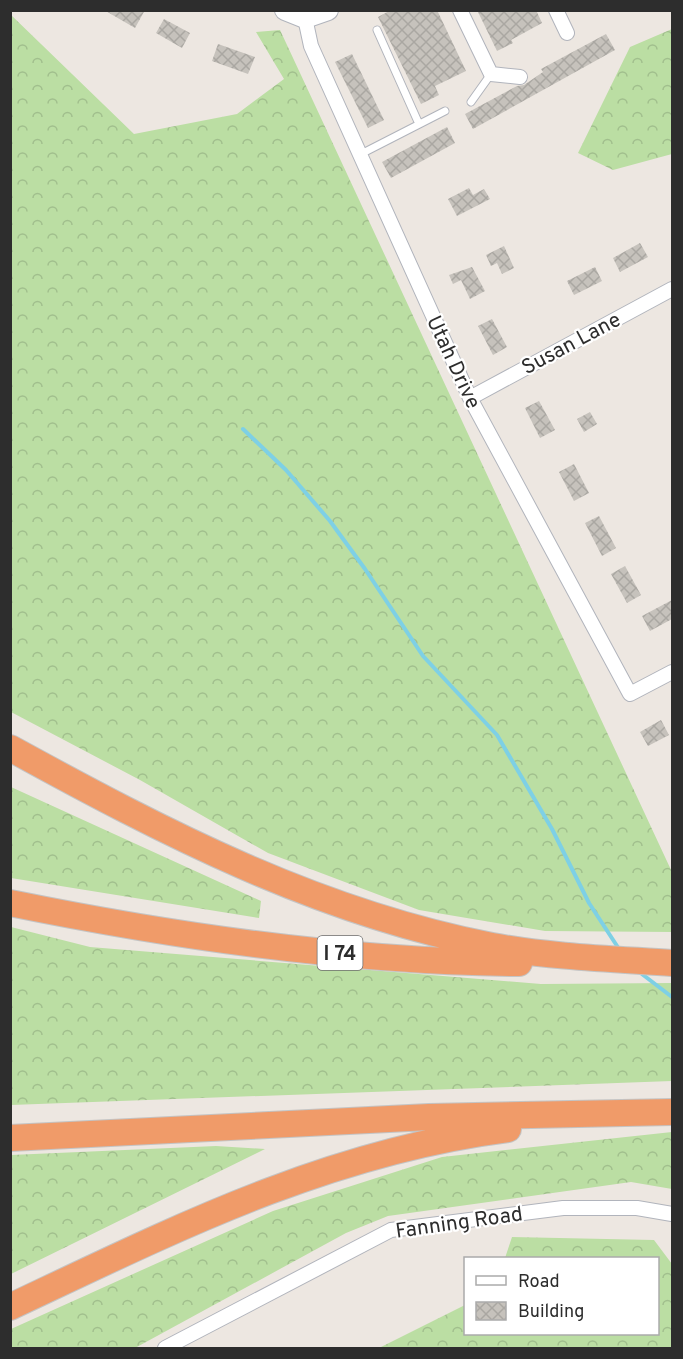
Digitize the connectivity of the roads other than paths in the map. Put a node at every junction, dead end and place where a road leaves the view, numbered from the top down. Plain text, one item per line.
1 (285, 10) edge
2 (328, 10) edge
3 (460, 10) edge
4 (556, 10) edge
5 (305, 18) junction
6 (377, 30) dead end
7 (567, 33) dead end
8 (491, 74) junction
9 (520, 77) dead end
10 (471, 102) dead end
11 (445, 111) dead end
12 (419, 124) junction
13 (359, 155) junction
14 (672, 289) edge
15 (470, 398) junction
16 (672, 672) edge
17 (10, 748) edge
18 (10, 903) edge
19 (672, 963) edge
20 (672, 1112) edge
21 (629, 1114) junction
22 (10, 1138) edge
23 (672, 1214) edge
24 (10, 1307) edge
25 (165, 1348) edge

1 - 5 street
2 - 5 street
3 - 8 street
4 - 7 street
5 - 13 street, Utah Drive
6 - 12 lane
8 - 9 street
8 - 10 lane
11 - 12 lane
12 - 13 lane
13 - 15 street, Utah Drive
14 - 15 street, Susan Lane
15 - 16 street, Utah Drive
17 - 19 highway
18 - 19 highway, I 74
20 - 21 highway
21 - 22 highway
21 - 24 highway
23 - 25 street, Fanning Road

